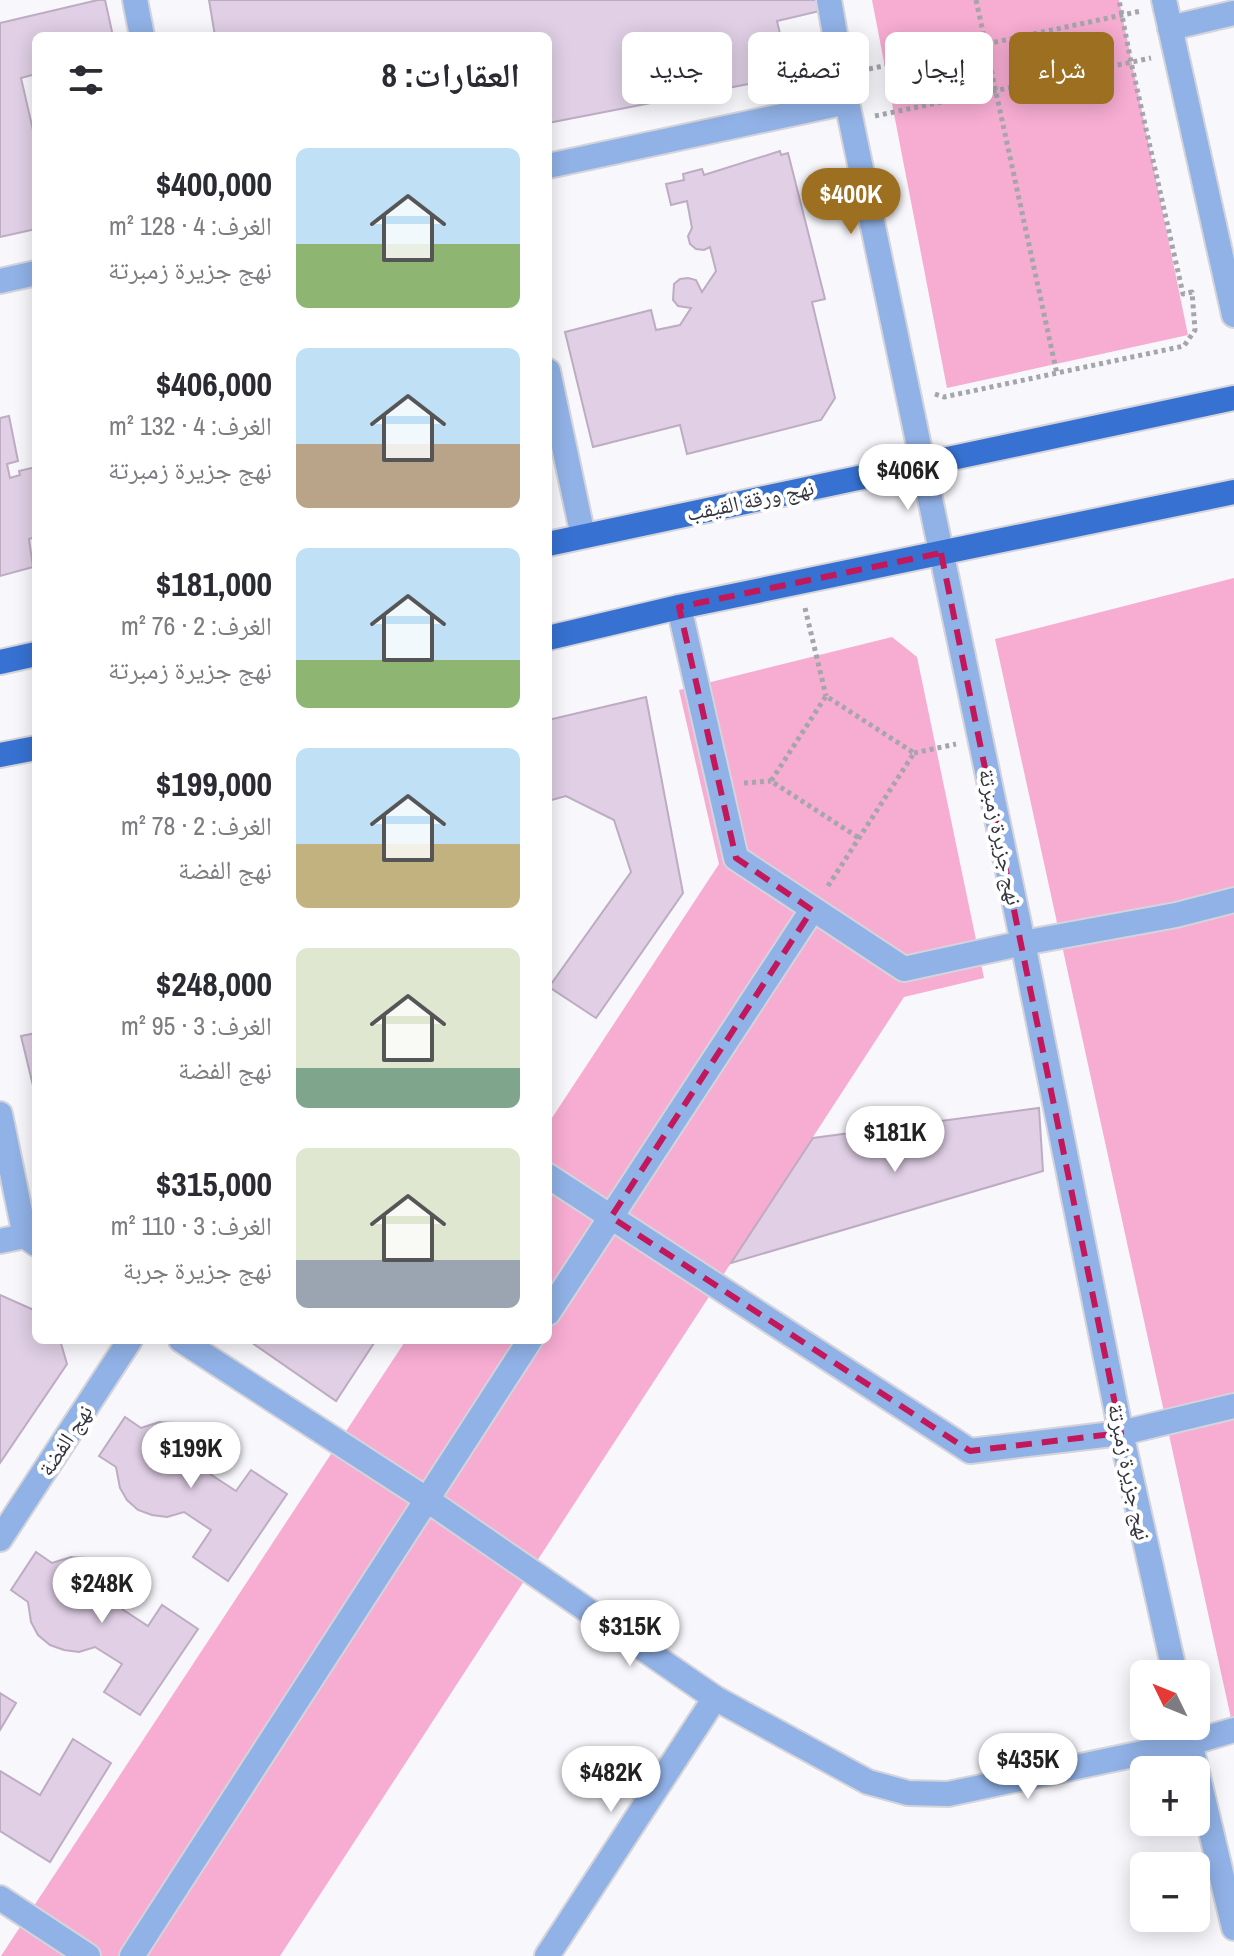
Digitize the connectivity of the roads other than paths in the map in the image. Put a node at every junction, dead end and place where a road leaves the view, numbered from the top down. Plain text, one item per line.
1 (135, 0) edge
2 (829, 0) edge
3 (1166, 11) edge
4 (1234, 13) edge
5 (141, 32) edge
6 (849, 111) junction
7 (552, 165) edge
8 (32, 274) edge
9 (0, 281) edge
10 (1234, 315) edge
11 (552, 390) edge
12 (1234, 398) edge
13 (922, 462) junction
14 (1234, 492) edge
15 (583, 536) junction
16 (552, 543) edge
17 (941, 553) junction
18 (679, 607) junction
19 (552, 637) edge
20 (32, 655) edge
21 (0, 662) edge
22 (32, 749) edge
23 (0, 755) edge
24 (1234, 900) edge
25 (812, 910) junction
26 (1023, 943) junction
27 (0, 1114) edge
28 (552, 1179) edge
29 (611, 1217) junction
30 (31, 1240) edge
31 (0, 1241) edge
32 (552, 1307) edge
33 (127, 1344) edge
34 (187, 1344) edge
35 (527, 1344) edge
36 (1234, 1406) edge
37 (1121, 1433) junction
38 (426, 1499) junction
39 (0, 1539) edge
40 (1172, 1660) edge
41 (715, 1698) junction
42 (1234, 1730) edge
43 (1210, 1732) edge
44 (1164, 1740) edge
45 (1189, 1740) edge
46 (0, 1898) edge
47 (1234, 1928) edge
48 (88, 1956) edge
49 (132, 1956) edge
50 (547, 1956) edge

1 - 5 street
2 - 6 street, نهج جزيرة زمبرتة
3 - 4 street
3 - 10 street
6 - 7 street
6 - 13 street, نهج جزيرة زمبرتة
8 - 9 street
11 - 15 street
12 - 13 main road, نهج ورقة القيقب
13 - 15 main road, نهج ورقة القيقب
13 - 17 street, نهج جزيرة زمبرتة
14 - 17 main road
15 - 16 main road, نهج ورقة القيقب
17 - 18 main road
17 - 26 street, نهج جزيرة زمبرتة
18 - 19 main road
18 - 25 street
20 - 21 main road
22 - 23 main road
24 - 26 street
25 - 26 street
25 - 29 street
26 - 37 street, نهج جزيرة زمبرتة
27 - 30 street
28 - 29 street
29 - 32 street
29 - 37 street
30 - 31 street
33 - 39 street, نهج الفضة
34 - 38 street
35 - 38 street
36 - 37 street
37 - 40 street, نهج جزيرة زمبرتة
38 - 41 street
38 - 49 street
41 - 44 street
41 - 50 street
42 - 43 street
45 - 47 street
46 - 48 street

